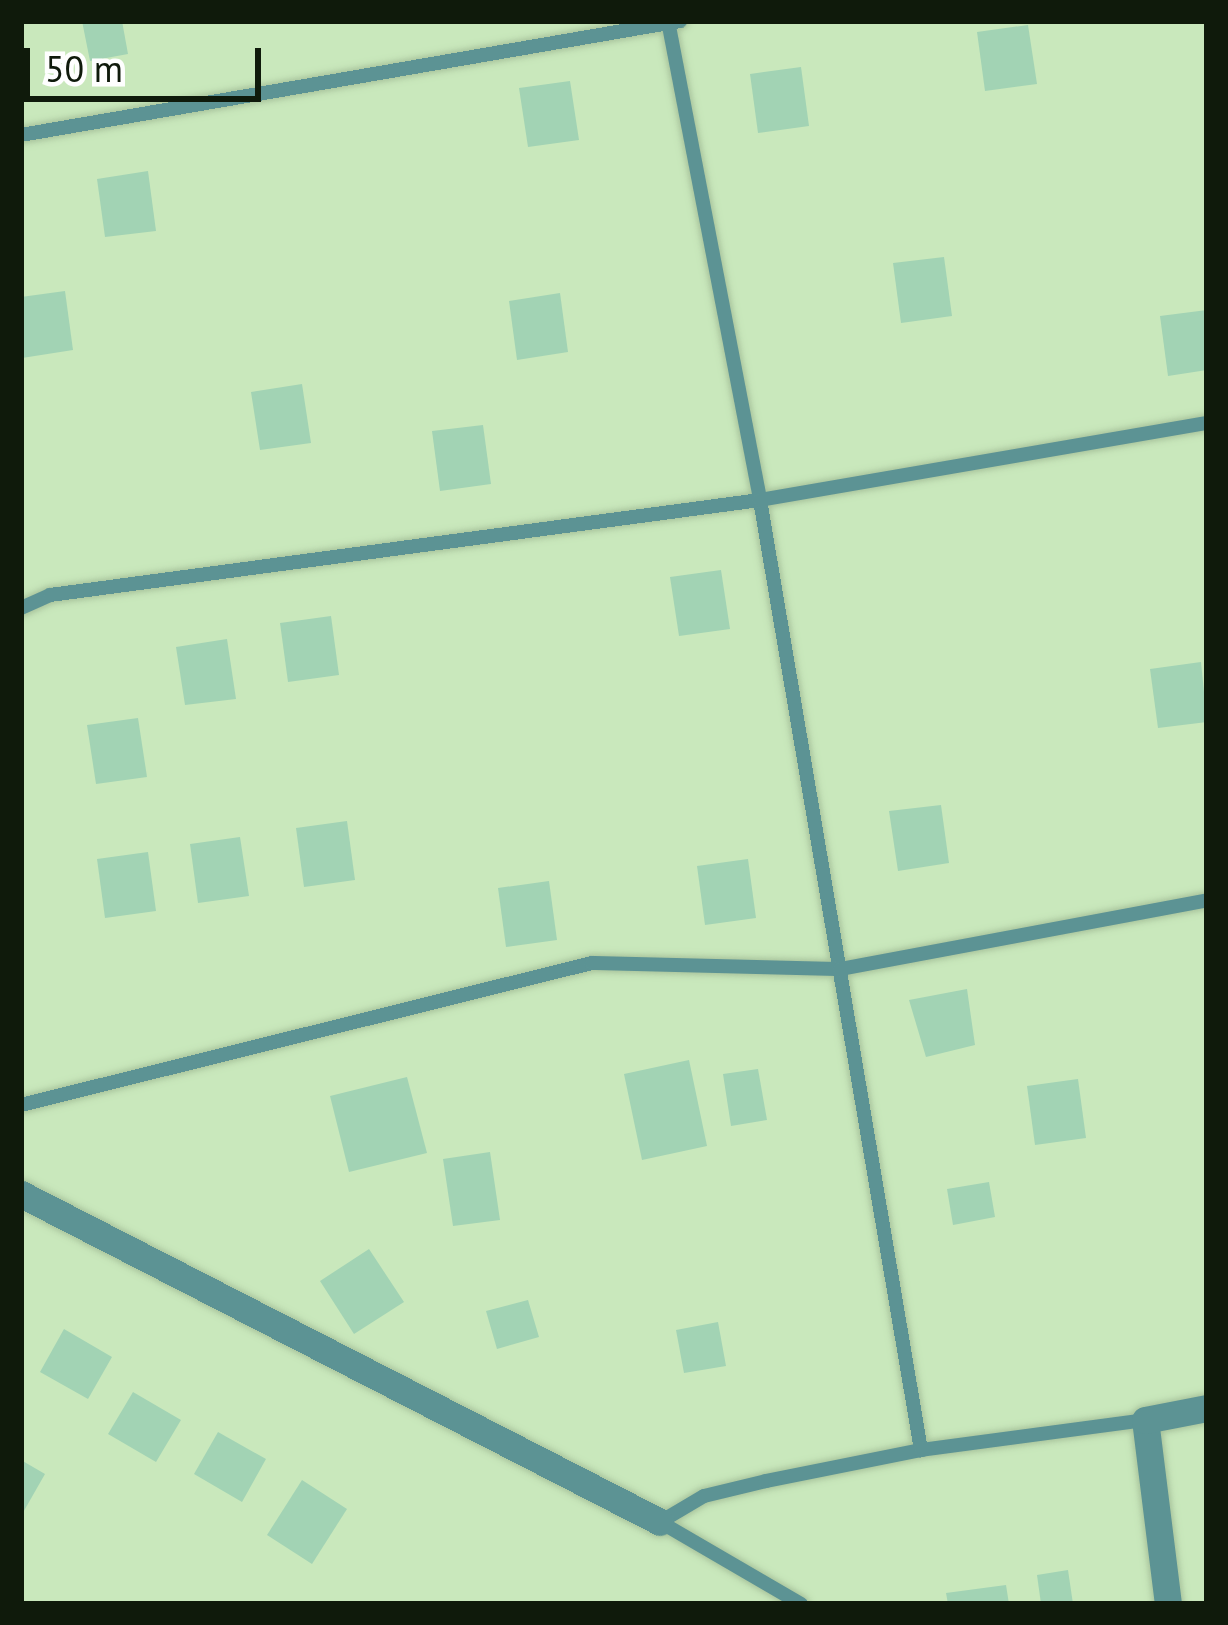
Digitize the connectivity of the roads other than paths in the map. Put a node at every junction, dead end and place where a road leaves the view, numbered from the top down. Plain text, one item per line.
1 (672, 22) edge
2 (21, 135) edge
3 (1207, 423) edge
4 (760, 500) junction
5 (21, 608) edge
6 (1207, 900) edge
7 (840, 969) junction
8 (21, 1106) edge
9 (21, 1194) edge
10 (1207, 1408) edge
11 (1145, 1420) junction
12 (921, 1450) junction
13 (660, 1522) junction
14 (801, 1604) edge
15 (1168, 1604) edge

1 - 2 lane
1 - 4 lane
3 - 4 lane
4 - 5 lane
4 - 7 lane
6 - 7 lane
7 - 8 lane
7 - 12 lane
9 - 13 street
10 - 11 street
11 - 12 lane
11 - 15 street
12 - 13 lane
13 - 14 lane

